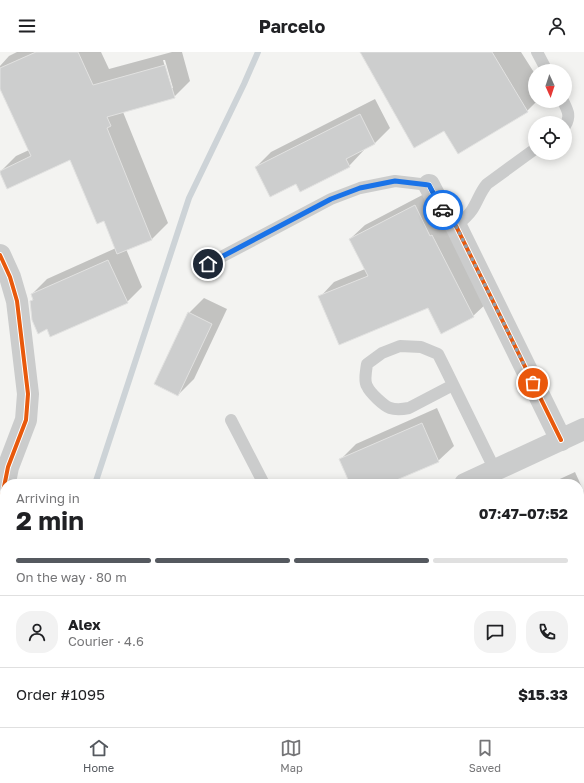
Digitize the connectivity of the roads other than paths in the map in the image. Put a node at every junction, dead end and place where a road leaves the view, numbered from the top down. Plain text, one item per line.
1 (537, 52) edge
2 (543, 64) edge
3 (528, 153) edge
4 (429, 185) joint
5 (456, 226) junction
6 (0, 255) edge
7 (208, 264) dead end
8 (453, 385) junction
9 (231, 420) dead end
10 (584, 429) edge
11 (561, 440) junction
12 (495, 470) junction
13 (6, 479) edge
14 (261, 479) edge
15 (476, 479) edge

1 - 2 lane
3 - 5 lane
4 - 5 street
4 - 7 lane
5 - 11 street
6 - 13 street
8 - 8 lane
8 - 12 lane
9 - 14 lane
10 - 11 street
11 - 12 street
12 - 15 street

